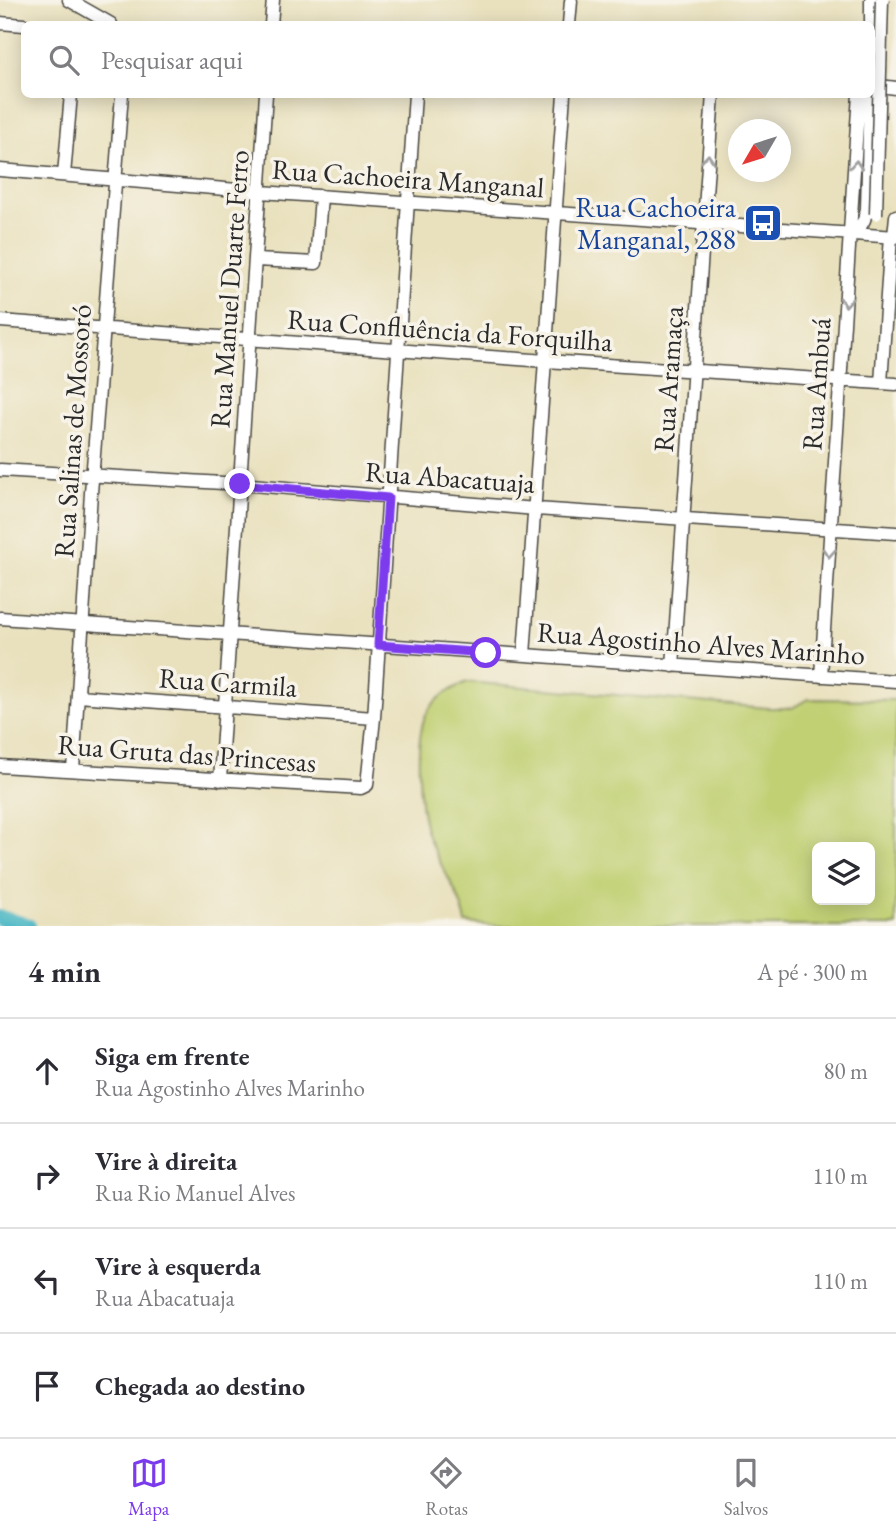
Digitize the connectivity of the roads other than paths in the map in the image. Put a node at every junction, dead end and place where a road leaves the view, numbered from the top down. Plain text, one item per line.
1 (69, 0) edge
2 (273, 0) edge
3 (871, 0) edge
4 (882, 0) edge
5 (571, 1) edge
6 (106, 21) edge
7 (271, 21) edge
8 (569, 21) edge
9 (871, 21) edge
10 (0, 23) edge
11 (21, 25) edge
12 (875, 85) edge
13 (896, 88) edge
14 (71, 98) edge
15 (121, 98) edge
16 (266, 98) edge
17 (415, 98) edge
18 (564, 98) edge
19 (713, 98) edge
20 (859, 98) edge
21 (870, 98) edge
22 (0, 170) edge
23 (64, 175) junction
24 (115, 180) junction
25 (261, 192) junction
26 (321, 196) junction
27 (408, 202) junction
28 (872, 212) junction
29 (556, 213) junction
30 (896, 216) edge
31 (703, 223) junction
32 (853, 234) junction
33 (876, 235) junction
34 (894, 236) edge
35 (257, 260) junction
36 (0, 321) edge
37 (103, 330) junction
38 (251, 340) junction
39 (399, 351) junction
40 (546, 361) junction
41 (692, 371) junction
42 (840, 380) junction
43 (881, 383) junction
44 (896, 384) edge
45 (0, 470) edge
46 (93, 476) junction
47 (240, 484) junction
48 (388, 498) junction
49 (536, 509) junction
50 (683, 518) junction
51 (830, 529) junction
52 (896, 533) edge
53 (0, 618) edge
54 (83, 623) junction
55 (230, 634) junction
56 (378, 645) junction
57 (524, 655) junction
58 (673, 666) junction
59 (821, 676) junction
60 (896, 681) edge
61 (78, 696) junction
62 (226, 706) junction
63 (374, 718) junction
64 (0, 766) edge
65 (73, 770) junction
66 (220, 780) junction

1 - 6 street
2 - 7 street
3 - 9 street
4 - 28 street, bridge
5 - 8 street
10 - 11 street
12 - 13 street
14 - 23 street
15 - 24 street, Rua Salinas de Mossoró
16 - 25 street, Rua Manuel Duarte Ferro
17 - 27 street
18 - 29 street
31 -> 19 street, Rua Aramaça
32 -> 20 street, Rua Ambuá
21 - 28 street
22 - 23 street, Rua Cachoeira Manganal
23 - 24 street, Rua Cachoeira Manganal
24 - 25 street, Rua Cachoeira Manganal
24 - 37 street, Rua Salinas de Mossoró
25 - 26 street, Rua Cachoeira Manganal
25 - 35 street, Rua Manuel Duarte Ferro
26 - 27 street, Rua Cachoeira Manganal
26 - 35 street
27 - 29 street, Rua Cachoeira Manganal
27 - 39 street
28 - 32 street
28 - 33 street
29 - 31 street, Rua Cachoeira Manganal
29 - 40 street
30 - 34 street
31 - 32 street, Rua Cachoeira Manganal
31 - 41 street, Rua Aramaça
32 - 33 street, Rua Cachoeira Manganal
32 -> 42 street, Rua Ambuá
33 - 34 street, Rua Cachoeira Manganal
34 - 43 street
35 - 38 street, Rua Manuel Duarte Ferro
36 - 37 street, Rua Confluência da Forquilha
37 - 38 street, Rua Confluência da Forquilha
37 - 46 street, Rua Salinas de Mossoró
38 - 39 street, Rua Confluência da Forquilha
38 - 47 street, Rua Manuel Duarte Ferro
39 - 40 street, Rua Confluência da Forquilha
39 - 48 street
40 - 41 street, Rua Confluência da Forquilha
40 - 49 street
41 - 42 street, Rua Confluência da Forquilha
41 - 50 street, Rua Aramaça
42 - 43 street, Rua Confluência da Forquilha
42 - 51 street, Rua Ambuá
43 - 44 street, Rua Confluência da Forquilha
45 - 46 street, Rua Abacatuaja
46 - 47 street, Rua Abacatuaja
46 - 54 street, Rua Salinas de Mossoró
47 - 48 street, Rua Abacatuaja
47 - 55 street, Rua Manuel Duarte Ferro
48 - 49 street, Rua Abacatuaja
48 - 56 street
49 - 50 street, Rua Abacatuaja
49 - 57 street
50 - 51 street, Rua Abacatuaja
50 - 58 street, Rua Aramaça
51 - 52 street, Rua Abacatuaja
51 -> 59 street, Rua Ambuá
53 - 54 street, Rua Agostinho Alves Marinho
54 - 55 street, Rua Agostinho Alves Marinho
54 - 61 street, Rua Salinas de Mossoró
55 - 56 street, Rua Agostinho Alves Marinho
55 - 62 street, Rua Manuel Duarte Ferro
56 - 57 street, Rua Agostinho Alves Marinho
56 - 63 street
57 - 58 street, Rua Agostinho Alves Marinho
58 - 59 street, Rua Agostinho Alves Marinho
59 - 60 street, Rua Agostinho Alves Marinho
61 - 62 street, Rua Carmila
61 - 65 street, Rua Salinas de Mossoró
62 - 63 street, Rua Carmila
62 - 66 street, Rua Manuel Duarte Ferro
63 - 66 street, Rua Gruta das Princesas
64 - 65 street, Rua Gruta das Princesas
65 - 66 street, Rua Gruta das Princesas

